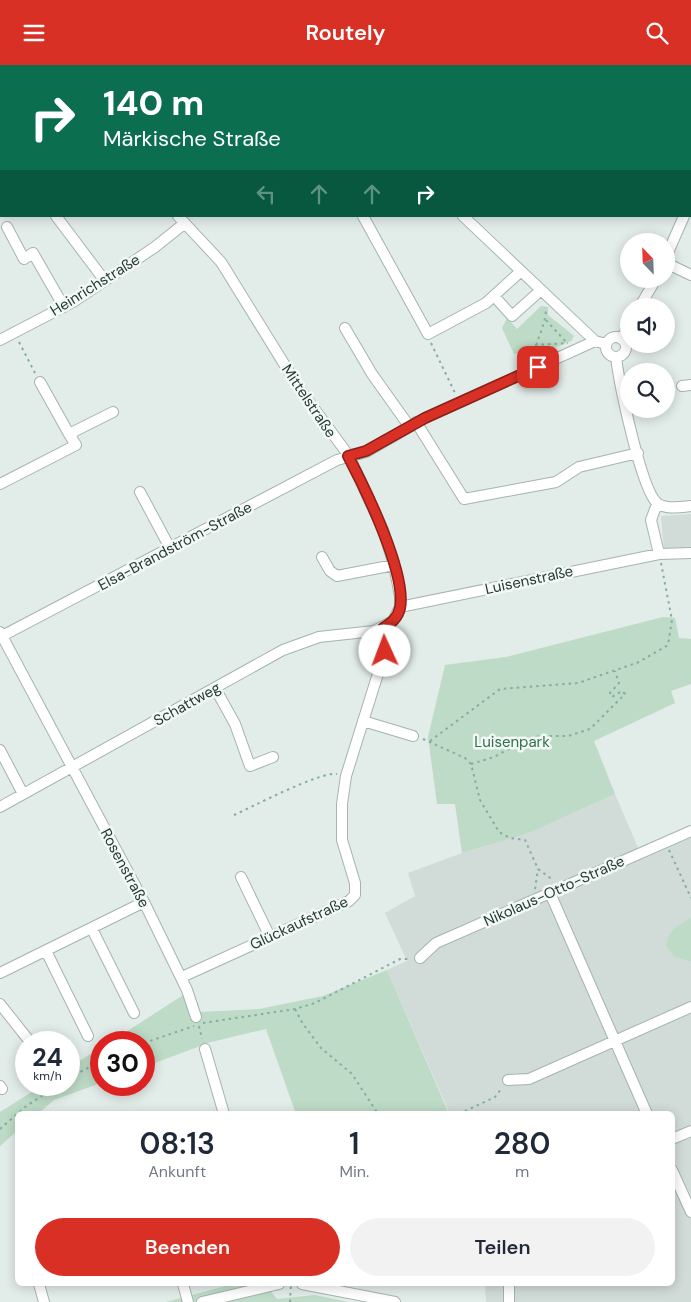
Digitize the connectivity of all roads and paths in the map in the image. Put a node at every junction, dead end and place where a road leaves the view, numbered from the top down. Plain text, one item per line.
1 (57, 217) edge
2 (365, 217) edge
3 (464, 217) edge
4 (684, 217) edge
5 (182, 220) edge
6 (6, 227) dead end
7 (675, 236) edge
8 (675, 267) edge
9 (521, 271) junction
10 (691, 275) edge
11 (105, 281) junction
12 (541, 290) junction
13 (494, 296) junction
14 (550, 297) junction
15 (64, 307) junction
16 (546, 320) junction
17 (345, 328) dead end
18 (14, 333) junction
19 (429, 338) junction
20 (620, 339) edge
21 (0, 340) edge
22 (595, 341) junction
23 (566, 342) junction
24 (606, 344) junction
25 (536, 345) junction
26 (579, 349) junction
27 (621, 353) edge
28 (616, 357) junction
29 (538, 367) junction
30 (40, 382) joint
31 (459, 402) junction
32 (113, 412) dead end
33 (413, 424) junction
34 (69, 434) junction
35 (638, 453) junction
36 (348, 456) junction
37 (0, 484) edge
38 (140, 492) dead end
39 (657, 504) junction
40 (691, 506) edge
41 (170, 548) junction
42 (691, 553) edge
43 (659, 554) junction
44 (322, 557) dead end
45 (394, 565) junction
46 (400, 607) junction
47 (383, 628) junction
48 (1, 634) edge
49 (615, 671) junction
50 (214, 689) junction
51 (362, 721) junction
52 (413, 736) dead end
53 (0, 750) edge
54 (273, 757) dead end
55 (471, 764) junction
56 (72, 768) junction
57 (245, 769) dead end
58 (346, 776) junction
59 (24, 794) junction
60 (0, 807) edge
61 (234, 815) dead end
62 (691, 831) edge
63 (666, 842) junction
64 (538, 869) junction
65 (241, 877) dead end
66 (563, 888) junction
67 (550, 893) junction
68 (691, 898) edge
69 (533, 900) junction
70 (144, 902) junction
71 (92, 929) junction
72 (270, 937) junction
73 (46, 951) junction
74 (420, 958) joint
75 (0, 973) edge
76 (182, 977) junction
77 (0, 1004) edge
78 (691, 1007) edge
79 (295, 1009) junction
80 (134, 1013) dead end
81 (198, 1021) junction
82 (21, 1031) edge
83 (88, 1037) dead end
84 (155, 1039) edge
85 (615, 1041) junction
86 (205, 1049) joint
87 (508, 1081) joint
88 (42, 1096) edge
89 (20, 1111) edge
90 (223, 1111) edge
91 (376, 1111) edge
92 (465, 1111) edge
93 (643, 1111) edge
94 (15, 1116) edge
95 (0, 1129) edge
96 (691, 1131) edge
97 (675, 1138) edge
98 (675, 1177) edge
99 (691, 1212) edge
100 (40, 1286) edge
101 (184, 1286) edge
102 (266, 1286) edge
103 (291, 1286) edge
104 (312, 1286) edge
105 (509, 1286) edge
106 (44, 1302) edge
107 (188, 1302) edge
108 (202, 1302) edge
109 (290, 1302) edge
110 (395, 1302) edge
111 (509, 1302) edge

1 - 11 street
2 - 19 street
3 - 9 street
4 - 7 street
5 - 11 street, Heinrichstraße
5 - 36 street, Mittelstraße
6 - 15 street
8 - 10 street
9 - 12 street
9 - 13 street
11 - 15 street, Heinrichstraße
12 - 13 street
12 - 14 street
13 - 19 street
14 - 16 path
14 - 22 street
15 - 18 street, Heinrichstraße
16 - 23 path
16 - 25 path
17 - 33 street
18 - 21 street, Heinrichstraße
18 - 30 path
19 - 31 path
20 - 24 street
22 - 24 street
22 - 26 street, Elsa-Brandström-Straße
23 - 25 path
23 - 26 path
24 - 28 street
25 - 29 path
26 - 29 street, Elsa-Brandström-Straße
27 - 28 street
28 - 35 street
29 - 31 street, Elsa-Brandström-Straße
30 - 34 street
31 - 33 street, Elsa-Brandström-Straße
32 - 34 street
33 - 35 street
33 - 36 street, Elsa-Brandström-Straße
34 - 37 street
35 - 39 street
36 - 41 street, Elsa-Brandström-Straße
36 - 45 street, Mittelstraße
38 - 41 street
39 - 40 street
39 - 43 street
41 - 48 street, Elsa-Brandström-Straße
42 - 43 street, Luisenstraße
43 - 46 street, Luisenstraße
43 - 49 path
44 - 45 street
45 - 46 street, Mittelstraße
46 - 47 street
47 - 50 street, Schattweg
47 - 51 street, Glückaufstraße
48 - 56 street, Rosenstraße
49 - 55 path
49 - 55 path
50 - 54 street
50 - 56 street, Schattweg
50 - 57 street
51 - 52 street
51 - 58 street, Glückaufstraße
53 - 59 street
55 - 64 path
56 - 59 street, Schattweg
56 - 70 street, Rosenstraße
58 - 61 path
58 - 72 street, Glückaufstraße
59 - 60 street, Schattweg
62 - 63 street, Nikolaus-Otto-Straße
63 - 66 street, Nikolaus-Otto-Straße
63 - 68 path
64 - 66 path
64 - 69 path
65 - 72 street
66 - 67 street, Nikolaus-Otto-Straße
67 - 69 street, Nikolaus-Otto-Straße
67 - 85 street
69 - 74 street, Nikolaus-Otto-Straße
70 - 71 street
70 - 76 street, Rosenstraße
71 - 73 street
71 - 80 street
72 - 76 street, Glückaufstraße
73 - 75 street
73 - 83 street
74 - 79 path
76 - 81 street, Rosenstraße
77 - 82 street
78 - 85 street
79 - 81 path
79 - 91 path
81 - 84 path
81 - 86 path
85 - 87 street
85 - 93 street
86 - 90 street
87 - 92 path
88 - 89 path
94 - 95 path
96 - 97 street
98 - 99 street
100 - 106 street
101 - 107 street
102 - 108 street
103 - 109 path
104 - 110 street
105 - 111 street

